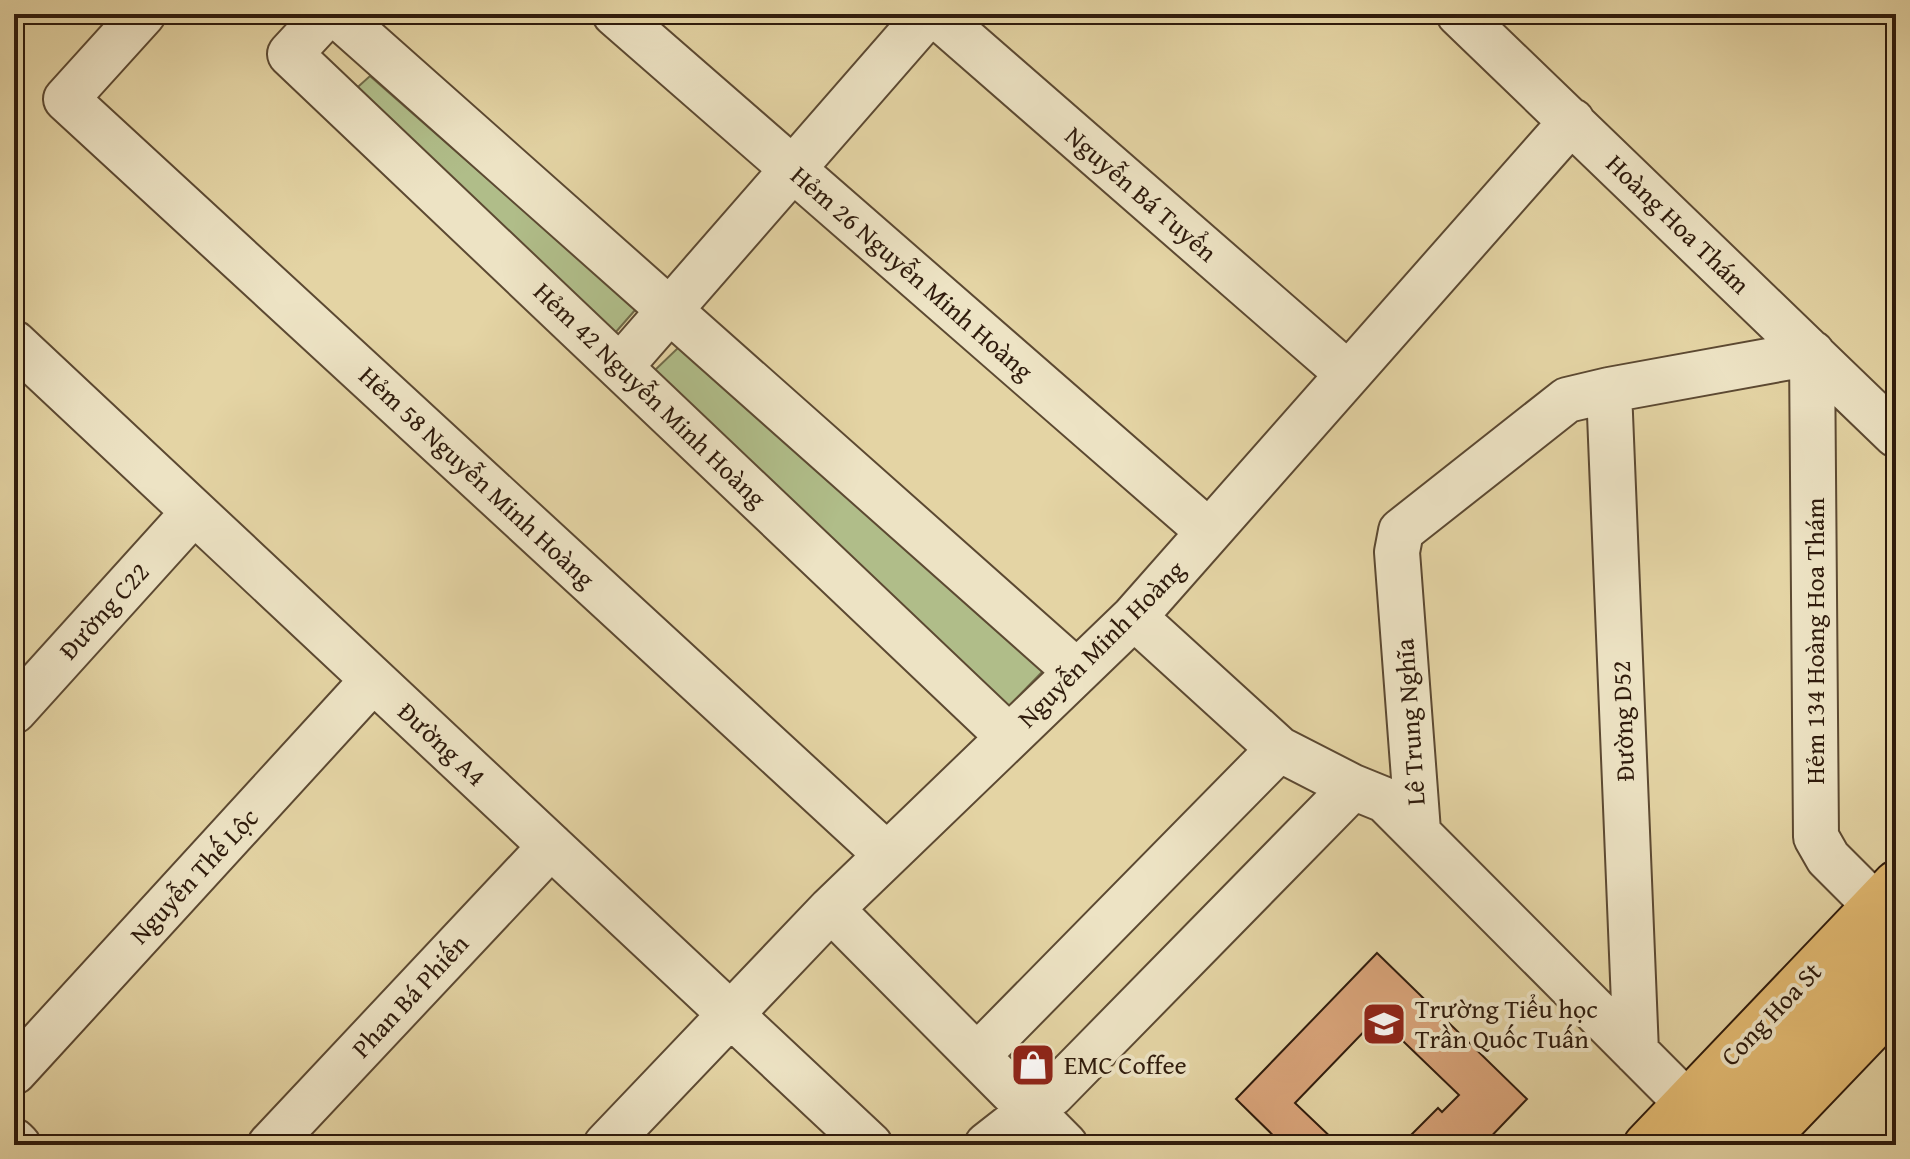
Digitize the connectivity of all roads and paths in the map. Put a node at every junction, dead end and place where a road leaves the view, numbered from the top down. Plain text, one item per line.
1 (143, 14) edge
2 (327, 14) edge
3 (336, 14) edge
4 (615, 14) edge
5 (928, 14) edge
6 (935, 14) edge
7 (1459, 14) edge
8 (1572, 121) junction
9 (792, 169) junction
10 (669, 310) junction
11 (14, 343) edge
12 (1812, 353) junction
13 (620, 367) junction
14 (1348, 374) junction
15 (1609, 390) junction
16 (1896, 435) edge
17 (194, 512) junction
18 (1209, 532) junction
19 (1134, 617) junction
20 (1077, 672) junction
21 (373, 680) junction
22 (14, 711) edge
23 (1009, 737) junction
24 (1279, 749) junction
25 (1353, 787) junction
26 (1418, 831) junction
27 (551, 846) junction
28 (887, 855) junction
29 (1886, 894) edge
30 (831, 909) junction
31 (1896, 944) edge
32 (1896, 1003) edge
33 (731, 1014) junction
34 (1636, 1052) junction
35 (977, 1056) junction
36 (14, 1072) edge
37 (1687, 1103) junction
38 (1031, 1110) junction
39 (270, 1145) edge
40 (606, 1145) edge
41 (870, 1145) edge
42 (987, 1145) edge
43 (1065, 1145) edge
44 (1646, 1145) edge
45 (1703, 1145) edge
46 (1760, 1145) edge

1 - 28 street, Hẻm 58 Nguyễn Minh Hoàng
2 - 13 street, Hẻm 42 Nguyễn Minh Hoàng
3 - 10 street
4 - 9 street, Hẻm 26 Nguyễn Minh Hoàng
5 - 9 street
6 - 14 street, Nguyễn Bá Tuyển
7 - 8 street, Hoàng Hoa Thám
8 - 12 street, Hoàng Hoa Thám
8 - 14 street, Nguyễn Minh Hoàng
9 - 10 street
9 - 18 street, Hẻm 26 Nguyễn Minh Hoàng
10 - 13 street
10 - 20 street
11 - 17 street, Đường A4
12 - 15 street, Lê Trung Nghĩa
12 - 16 street, Hoàng Hoa Thám
12 - 29 street, Hẻm 134 Hoàng Hoa Thám
13 - 23 street, Hẻm 42 Nguyễn Minh Hoàng
14 - 18 street, Nguyễn Minh Hoàng
15 - 26 street, Lê Trung Nghĩa
15 - 34 street, Đường D52
17 - 21 street, Đường A4
17 - 22 street, Đường C22
18 - 19 street, Nguyễn Minh Hoàng
19 - 20 street, Nguyễn Minh Hoàng
19 - 24 street, Lê Trung Nghĩa
20 - 23 street, Nguyễn Minh Hoàng
21 - 27 street, Đường A4
21 - 36 street, Nguyễn Thế Lộc
23 - 28 street, Nguyễn Minh Hoàng
24 - 25 street, Lê Trung Nghĩa
24 - 35 street
25 - 26 street, Lê Trung Nghĩa
25 - 38 street
26 - 34 street
27 - 33 street, Đường A4
27 - 39 street, Phan Bá Phiến
28 - 30 street, Nguyễn Minh Hoàng
29 - 37 main road, Cong Hoa St
30 - 33 street, Nguyễn Minh Hoàng
30 - 35 street
31 - 45 main road
32 - 46 main road
33 - 40 street, Nguyễn Minh Hoàng
33 - 41 street, Đường A4
34 - 37 street
35 - 38 street
37 - 44 main road, Cong Hoa St
38 - 42 street
38 - 43 street

